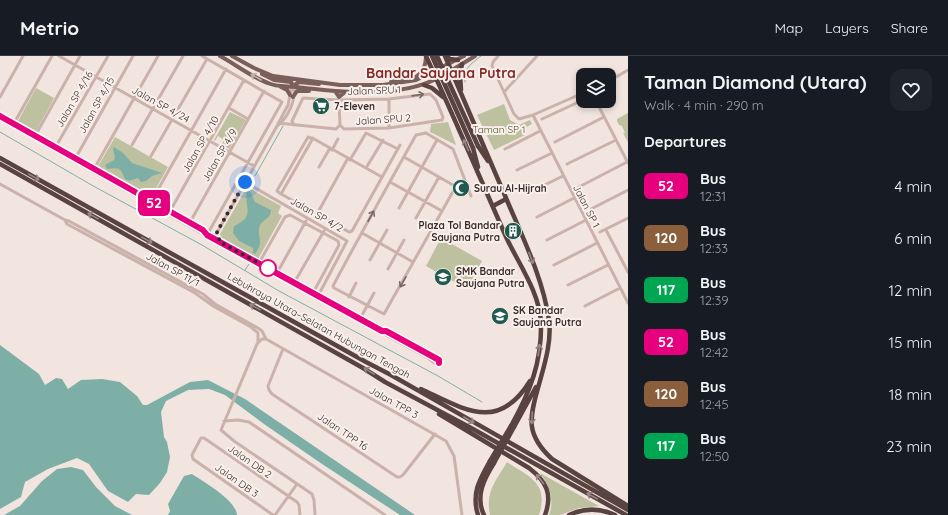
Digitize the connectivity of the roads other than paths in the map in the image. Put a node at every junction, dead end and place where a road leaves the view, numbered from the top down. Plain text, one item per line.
1 (23, 56) edge
2 (52, 56) edge
3 (59, 56) edge
4 (80, 56) edge
5 (108, 56) edge
6 (133, 56) edge
7 (158, 56) edge
8 (183, 56) edge
9 (202, 56) edge
10 (220, 56) edge
11 (232, 56) edge
12 (426, 56) edge
13 (432, 56) edge
14 (437, 56) edge
15 (445, 56) edge
16 (464, 56) edge
17 (475, 56) edge
18 (498, 56) edge
19 (537, 56) edge
20 (207, 59) junction
21 (458, 60) junction
22 (448, 64) junction
23 (462, 64) junction
24 (75, 65) junction
25 (254, 68) junction
26 (226, 69) junction
27 (628, 70) edge
28 (451, 71) junction
29 (433, 72) junction
30 (616, 76) edge
31 (96, 77) junction
32 (436, 79) junction
33 (244, 80) junction
34 (272, 84) junction
35 (340, 85) junction
36 (383, 85) junction
37 (424, 85) junction
38 (293, 86) junction
39 (115, 88) junction
40 (333, 91) junction
41 (264, 92) junction
42 (345, 92) junction
43 (504, 92) junction
44 (292, 96) junction
45 (576, 96) edge
46 (0, 97) edge
47 (463, 97) junction
48 (134, 98) junction
49 (340, 99) junction
50 (388, 99) junction
51 (445, 100) junction
52 (576, 103) edge
53 (229, 108) junction
54 (600, 108) edge
55 (153, 109) junction
56 (533, 115) junction
57 (0, 116) edge
58 (604, 117) junction
59 (0, 119) edge
60 (248, 119) junction
61 (443, 119) joint
62 (542, 119) dead end
63 (172, 120) junction
64 (279, 124) junction
65 (12, 125) junction
66 (294, 125) junction
67 (340, 125) junction
68 (390, 128) junction
69 (191, 131) junction
70 (540, 131) junction
71 (34, 137) junction
72 (312, 138) junction
73 (338, 139) dead end
74 (383, 140) junction
75 (437, 140) junction
76 (616, 140) junction
77 (210, 141) junction
78 (555, 142) dead end
79 (132, 145) dead end
80 (400, 145) dead end
81 (476, 147) junction
82 (55, 149) junction
83 (331, 149) junction
84 (398, 149) junction
85 (505, 149) dead end
86 (229, 152) junction
87 (552, 153) junction
88 (151, 156) dead end
89 (404, 157) junction
90 (0, 158) edge
91 (349, 159) junction
92 (74, 160) junction
93 (248, 163) junction
94 (628, 163) edge
95 (0, 164) edge
96 (567, 164) dead end
97 (254, 166) junction
98 (319, 167) dead end
99 (421, 167) junction
100 (366, 168) junction
101 (494, 170) junction
102 (517, 170) dead end
103 (93, 171) junction
104 (480, 176) junction
105 (563, 176) junction
106 (382, 177) junction
107 (439, 177) junction
108 (245, 182) junction
109 (390, 182) junction
110 (0, 184) edge
111 (577, 188) dead end
112 (628, 190) edge
113 (408, 192) junction
114 (528, 193) dead end
115 (282, 194) junction
116 (471, 196) dead end
117 (574, 198) junction
118 (506, 199) junction
119 (425, 201) junction
120 (151, 203) junction
121 (493, 206) junction
122 (399, 208) dead end
123 (591, 209) dead end
124 (442, 211) junction
125 (169, 213) junction
126 (317, 214) junction
127 (537, 217) dead end
128 (308, 218) junction
129 (416, 218) dead end
130 (628, 219) edge
131 (65, 220) junction
132 (586, 220) junction
133 (305, 223) junction
134 (188, 224) junction
135 (334, 224) junction
136 (326, 228) junction
137 (387, 230) dead end
138 (606, 230) junction
139 (331, 231) junction
140 (217, 232) junction
141 (600, 232) dead end
142 (323, 233) junction
143 (362, 233) junction
144 (207, 235) junction
145 (214, 238) junction
146 (404, 240) dead end
147 (548, 240) dead end
148 (220, 242) junction
149 (379, 243) junction
150 (597, 243) junction
151 (397, 253) junction
152 (338, 259) junction
153 (370, 260) dead end
154 (413, 262) junction
155 (259, 263) junction
156 (346, 263) junction
157 (554, 265) dead end
158 (608, 265) junction
159 (388, 269) dead end
160 (628, 272) edge
161 (277, 273) junction
162 (294, 283) junction
163 (356, 283) dead end
164 (568, 285) dead end
165 (620, 288) junction
166 (313, 293) junction
167 (374, 293) dead end
168 (318, 296) junction
169 (349, 296) junction
170 (628, 303) edge
171 (367, 306) junction
172 (585, 306) dead end
173 (360, 319) junction
174 (382, 331) junction
175 (266, 339) junction
176 (258, 342) junction
177 (284, 350) junction
178 (534, 374) junction
179 (391, 375) junction
180 (540, 380) junction
181 (385, 382) junction
182 (224, 421) junction
183 (512, 426) junction
184 (435, 434) junction
185 (192, 457) joint
186 (492, 462) junction
187 (297, 484) junction
188 (288, 497) junction
189 (628, 506) edge
190 (628, 510) edge
191 (274, 515) edge
192 (300, 515) edge
193 (315, 515) edge
194 (385, 515) edge
195 (462, 515) edge
196 (478, 515) edge
197 (484, 515) edge
198 (545, 515) edge
199 (569, 515) edge
200 (615, 515) edge
201 (626, 515) edge

1 - 46 street
2 - 65 street
3 - 24 street, Jalan SP 4/24
4 - 24 street
5 - 31 street, Jalan SP 4/16
6 - 39 street, Jalan SP 4/15
7 - 48 street
8 - 55 street
9 - 20 street
34 -> 10 main road
11 - 25 main road
12 - 29 highway
12 - 36 main road
13 - 81 highway, bridge
14 - 81 highway, bridge
15 - 21 highway
15 - 22 highway
16 - 21 main road
17 - 23 main road
18 - 43 street
19 - 43 street
20 - 26 street
20 - 63 street
21 - 22 main road
22 - 28 highway
22 - 29 main road
23 - 28 main road
23 - 47 highway
24 - 31 street, Jalan SP 4/24
24 - 71 street
25 - 35 main road
25 - 38 main road
26 - 33 street
26 - 69 street
27 - 30 street
28 - 32 main road
28 - 47 highway
29 - 32 highway
29 - 36 main road
31 - 39 street, Jalan SP 4/24
31 - 82 street, Jalan SP 4/16
32 - 37 main road
32 - 51 highway
33 - 41 street
33 - 53 street, Jalan SP 4/10
34 - 38 main road
34 - 44 main road
35 - 36 main road
35 - 38 main road
37 - 42 main road
37 - 51 highway
38 - 40 main road
38 - 44 street
39 - 48 street, Jalan SP 4/24
39 - 92 street, Jalan SP 4/15
40 - 42 main road
40 - 44 main road
40 - 49 main road
41 - 60 street, Jalan SP 4/9
41 - 93 street
42 - 49 main road
43 - 56 street
44 - 64 street
45 - 56 street
47 - 101 highway
48 - 55 street, Jalan SP 4/24
48 - 103 street
49 - 50 street, Jalan SPU 1
49 - 66 street, Jalan SPU 1
49 - 67 street
50 -> 61 street, Jalan SPU 1
50 - 68 street
104 -> 51 highway
52 - 62 street
53 - 60 street
53 - 77 street, Jalan SP 4/10
54 - 58 street
55 - 63 street, Jalan SP 4/24
55 - 79 street
56 - 70 street, Jalan SP 1
57 - 65 street
58 - 76 street
58 - 78 street
59 - 65 street
60 - 86 street, Jalan SP 4/9
61 - 68 street, Jalan SPU 2
63 - 69 street, Jalan SP 4/24
63 - 88 street
64 - 66 street, Jalan SPU 2
64 - 97 street
65 - 71 street
66 - 67 street, Jalan SPU 2
67 - 68 street, Jalan SPU 2
69 - 77 street, Jalan SP 4/24
69 - 120 street
70 - 85 street
70 - 87 street, Jalan SP 1
71 - 82 street
72 - 83 street
72 - 115 street
72 - 115 street
73 - 83 street
74 - 84 street, Jalan SPU 2
74 - 91 street, Jalan SPU 2
74 - 100 street
75 - 89 street
75 - 99 street
75 - 116 street
76 - 94 street
76 - 96 street
77 - 86 street, Jalan SP 4/24
77 - 125 street, Jalan SP 4/10
80 - 84 street
81 - 101 highway
81 - 104 highway
82 - 92 street
83 - 91 street
83 - 98 street
84 - 106 street
86 - 93 street, Jalan SP 4/24
86 - 134 street, Jalan SP 4/9
87 - 102 street
87 - 105 street, Jalan SP 1
89 - 99 street
89 - 109 street
90 -> 179 highway, Lebuhraya Utara–Selatan Hubungan Tengah
91 - 100 street
91 - 126 street
92 - 103 street
93 - 97 street, Jalan SP 4/24
93 - 144 street
94 - 111 street
181 -> 95 highway, Lebuhraya Utara–Selatan Hubungan Tengah
97 - 108 street
99 - 107 street
99 - 113 street
100 - 106 street
101 - 118 highway
103 - 120 street
104 - 121 highway
105 - 114 street
105 - 117 street, Jalan SP 1
106 - 135 street
107 - 119 street
107 - 124 street
108 - 128 street, Jalan SP 4/2
108 - 140 street
109 - 113 street
143 -> 109 street
110 - 131 street, Jalan SP 11/1
112 - 123 street
113 - 119 street
113 - 122 street
115 - 126 street
117 - 127 street
117 - 132 street, Jalan SP 1
118 - 121 highway
118 -> 180 highway
119 - 124 street
119 - 129 street
120 - 125 street
178 -> 121 highway
124 - 154 street
125 - 134 street
126 - 135 street
128 - 133 street
128 - 136 street, Jalan SP 4/2
130 - 138 street
131 - 175 street, Jalan SP 11/1
131 - 176 street, Jalan SP 11/1
132 - 147 street
132 - 150 street, Jalan SP 1
133 - 142 street
133 - 155 street
133 - 161 street
134 - 144 street
135 - 139 street
136 - 139 street, Jalan SP 4/2
136 - 142 street
137 - 149 street
138 - 141 street
138 - 160 street
139 - 152 street, Jalan SP 4/2
140 - 145 street
140 - 148 street
142 - 162 street
142 - 166 street
143 - 149 street
143 - 156 street
144 - 145 street
145 - 148 street
146 - 151 street
148 - 155 street
149 - 151 street
149 - 153 street
150 - 157 street
150 - 158 street, Jalan SP 1
151 - 154 street
151 - 159 street
152 - 156 street
152 - 168 street, Jalan SP 4/2
154 -> 171 street
155 - 161 street
156 - 169 street
158 - 164 street
158 - 165 street, Jalan SP 1
161 - 162 street
162 - 166 street
163 - 169 street
165 - 170 street, Jalan SP 1
165 - 172 street
166 - 168 street
167 - 171 street
168 - 173 street
169 - 171 street
171 - 173 street
173 - 174 street
174 - 174 street
175 - 176 street
175 - 177 street, Jalan TPP 3
176 - 182 street
177 - 184 street, Jalan TPP 3
177 - 184 street, Jalan TPP 16
178 - 179 highway
178 - 183 highway
179 -> 190 highway, Lebuhraya Utara–Selatan Hubungan Tengah
180 - 183 highway
180 -> 189 highway
198 -> 181 highway
201 -> 181 highway, Lebuhraya Utara–Selatan Hubungan Tengah
182 - 187 street
182 - 194 street
183 - 186 highway, bridge
184 - 195 street, Jalan TPP 3
185 - 188 street, Jalan DB 2
185 - 191 street, Jalan DB 3
186 - 196 highway
186 - 197 highway
187 - 188 street, Jalan DB 3
187 - 193 street
188 - 191 street, Jalan DB 3
188 - 192 street, Jalan DB 2
199 - 200 highway

